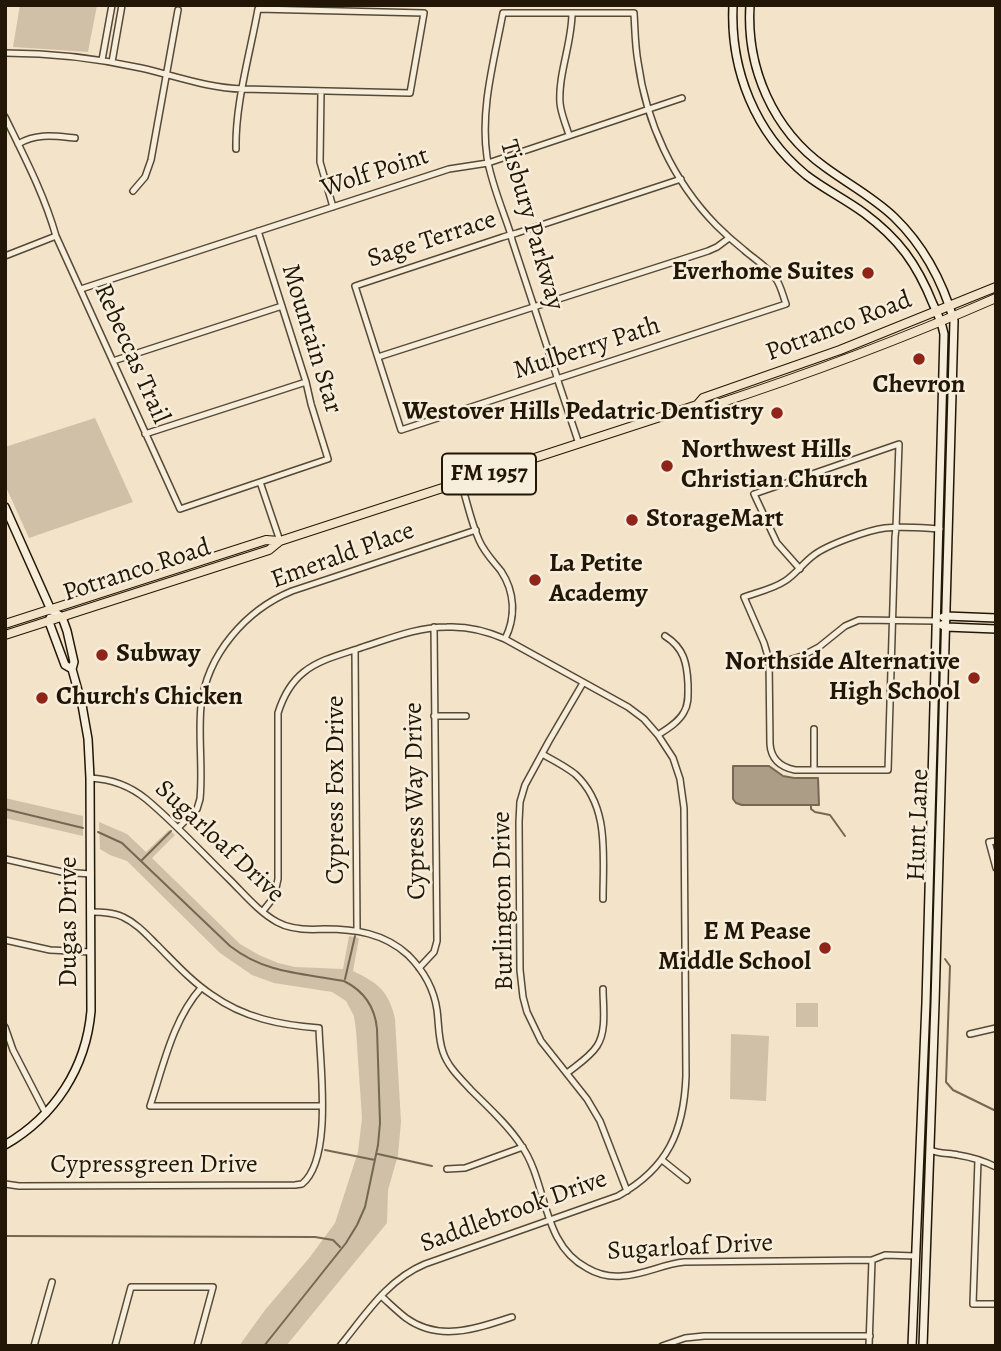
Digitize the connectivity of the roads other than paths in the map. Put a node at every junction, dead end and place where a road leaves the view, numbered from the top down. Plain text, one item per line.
1 (112, 5) edge
2 (122, 5) edge
3 (733, 5) edge
4 (750, 5) edge
5 (178, 10) dead end
6 (572, 13) junction
7 (733, 20) junction
8 (750, 20) junction
9 (5, 53) edge
10 (102, 60) junction
11 (112, 62) junction
12 (166, 74) junction
13 (243, 89) junction
14 (321, 91) junction
15 (682, 98) dead end
16 (648, 109) junction
17 (5, 117) edge
18 (569, 135) junction
19 (75, 138) dead end
20 (18, 144) junction
21 (236, 149) dead end
22 (806, 152) junction
23 (488, 163) junction
24 (794, 164) junction
25 (681, 179) junction
26 (133, 191) dead end
27 (333, 207) junction
28 (258, 232) junction
29 (511, 235) junction
30 (56, 236) junction
31 (729, 237) junction
32 (5, 256) edge
33 (996, 287) edge
34 (80, 289) junction
35 (996, 298) edge
36 (282, 306) junction
37 (534, 307) junction
38 (949, 307) junction
39 (937, 312) junction
40 (953, 316) junction
41 (941, 322) junction
42 (852, 346) junction
43 (840, 350) junction
44 (855, 356) junction
45 (377, 358) junction
46 (113, 361) junction
47 (784, 371) junction
48 (797, 377) junction
49 (557, 379) junction
50 (306, 382) junction
51 (943, 397) junction
52 (724, 402) junction
53 (697, 405) junction
54 (145, 434) junction
55 (951, 440) junction
56 (579, 444) junction
57 (260, 482) junction
58 (461, 483) junction
59 (5, 508) edge
60 (896, 527) junction
61 (940, 529) junction
62 (475, 530) junction
63 (280, 541) junction
64 (800, 569) junction
65 (51, 610) junction
66 (946, 616) junction
67 (62, 617) junction
68 (973, 617) junction
69 (996, 618) edge
70 (892, 620) junction
71 (936, 621) junction
72 (49, 622) junction
73 (5, 624) edge
74 (434, 627) junction
75 (946, 627) junction
76 (973, 628) junction
77 (996, 629) edge
78 (5, 635) edge
79 (665, 636) dead end
80 (505, 639) junction
81 (355, 650) junction
82 (769, 666) junction
83 (72, 669) junction
84 (583, 683) junction
85 (933, 715) junction
86 (943, 715) junction
87 (435, 716) junction
88 (466, 716) dead end
89 (814, 729) dead end
90 (658, 735) junction
91 (542, 754) junction
92 (814, 770) junction
93 (90, 778) junction
94 (178, 828) junction
95 (993, 842) edge
96 (5, 859) edge
97 (929, 859) junction
98 (938, 859) junction
99 (996, 868) edge
100 (91, 874) junction
101 (603, 898) dead end
102 (263, 911) junction
103 (91, 912) junction
104 (357, 930) junction
105 (5, 940) edge
106 (92, 952) junction
107 (419, 968) junction
108 (201, 988) junction
109 (603, 989) dead end
110 (926, 1003) junction
111 (935, 1003) junction
112 (5, 1027) edge
113 (996, 1028) edge
114 (970, 1034) dead end
115 (567, 1073) junction
116 (322, 1106) junction
117 (46, 1114) junction
118 (5, 1144) edge
119 (920, 1144) junction
120 (523, 1146) junction
121 (930, 1150) junction
122 (662, 1160) junction
123 (978, 1160) junction
124 (996, 1167) edge
125 (447, 1169) dead end
126 (687, 1180) dead end
127 (5, 1184) edge
128 (627, 1191) junction
129 (919, 1199) junction
130 (928, 1215) junction
131 (550, 1220) junction
132 (916, 1256) junction
133 (872, 1260) junction
134 (52, 1282) dead end
135 (381, 1296) junction
136 (996, 1304) edge
137 (512, 1317) dead end
138 (870, 1336) junction
139 (34, 1346) edge
140 (115, 1346) edge
141 (197, 1346) edge
142 (340, 1346) edge
143 (662, 1346) edge
144 (869, 1346) edge
145 (912, 1346) edge
146 (923, 1346) edge

1 - 10 street
2 - 11 street
3 - 7 main road, Hunt Lane
4 - 8 main road, Hunt Lane
5 - 12 street
6 - 16 street
6 - 18 street
6 - 23 street, Tisbury Parkway
7 - 8 main road
7 - 24 main road, Hunt Lane
8 - 22 main road, Hunt Lane
9 - 10 street
10 - 11 street
11 - 12 street
12 - 13 street
12 - 26 street
13 - 14 street
13 - 14 street
13 - 21 street
14 - 27 street
15 - 16 street, Wolf Point
16 - 18 street, Wolf Point
16 - 25 street
17 - 20 street, Rebeccas Trail
18 - 23 street, Wolf Point
19 - 20 street
20 - 30 street, Rebeccas Trail
22 - 24 main road
22 - 38 main road, Hunt Lane
23 - 27 street, Wolf Point
23 - 29 street, Tisbury Parkway
24 - 39 main road, Hunt Lane
25 - 29 street, Sage Terrace
25 - 31 street
27 - 28 street, Wolf Point
28 - 34 street, Wolf Point
28 - 36 street, Mountain Star
29 - 37 street, Tisbury Parkway
29 - 45 street, Sage Terrace
30 - 32 street
30 - 34 street, Rebeccas Trail
31 - 37 street
31 - 49 street, Mulberry Path
33 - 38 main road, Potranco Road / FM 1957
34 - 46 street, Rebeccas Trail
35 - 40 main road, Potranco Road / FM 1957
36 - 46 street
36 - 50 street, Mountain Star
37 - 45 street
37 - 49 street, Tisbury Parkway
38 - 39 main road, Potranco Road / FM 1957
38 - 40 main road, Hunt Lane
39 - 41 main road, Hunt Lane
39 - 42 main road, Potranco Road / FM 1957
40 - 41 main road, Potranco Road / FM 1957
40 - 55 main road, Hunt Lane
41 - 44 main road, Potranco Road / FM 1957
41 - 51 main road, Hunt Lane
42 - 43 main road, Potranco Road / FM 1957
42 - 44 main road
43 - 47 main road, Potranco Road / FM 1957
43 - 48 main road
44 - 48 main road, Potranco Road / FM 1957
45 - 49 street, Mulberry Path
46 - 54 street, Rebeccas Trail
47 - 52 main road
47 - 53 main road, Potranco Road / FM 1957
48 - 52 main road, Potranco Road / FM 1957
49 - 56 street, Tisbury Parkway
50 - 54 street
50 - 57 street, Mountain Star
51 - 55 main road
51 - 61 main road, Hunt Lane
52 - 53 main road, Potranco Road / FM 1957
53 - 56 main road, Potranco Road / FM 1957
54 - 57 street, Rebeccas Trail
55 - 66 main road, Hunt Lane
56 - 58 main road, Potranco Road / FM 1957
57 - 63 street
58 - 62 street
58 - 63 main road, Potranco Road / FM 1957
59 - 65 main road
60 - 61 street
60 - 64 street
60 - 64 street
60 - 70 street
61 - 71 main road, Hunt Lane
62 - 80 street
62 - 94 street, Emerald Place
63 - 65 main road, Potranco Road / FM 1957
63 - 67 main road, Potranco Road / FM 1957
64 - 82 street
65 - 67 main road
65 - 72 main road, Dugas Drive
65 - 73 main road, Potranco Road / FM 1957
66 - 68 main road
66 - 71 main road
66 - 75 main road, Hunt Lane
67 - 72 main road, Potranco Road / FM 1957
67 - 83 main road, Dugas Drive
68 - 69 main road
68 - 76 main road
70 - 71 street
70 - 82 street
70 - 92 street
71 - 75 main road
71 - 85 main road, Hunt Lane
72 - 78 main road, Potranco Road / FM 1957
72 - 83 main road, Dugas Drive
74 - 80 street, Saddlebrook Drive
74 - 81 street, Saddlebrook Drive
74 - 87 street, Cypress Way Drive
75 - 76 main road
75 - 86 main road, Hunt Lane
76 - 77 main road
79 - 90 street
80 - 84 street, Saddlebrook Drive
81 - 102 street, Saddlebrook Drive
81 - 104 street, Cypress Fox Drive
82 - 92 street
83 - 93 main road, Dugas Drive
84 - 90 street, Saddlebrook Drive
84 - 91 street, Burlington Drive
85 - 86 main road
85 - 97 main road, Hunt Lane
86 - 98 main road, Hunt Lane
87 - 88 street
87 - 107 street, Cypress Way Drive
89 - 92 street
90 - 122 street, Saddlebrook Drive
91 - 101 street
91 - 115 street, Burlington Drive
93 - 94 street, Sugarloaf Drive
93 - 100 main road, Dugas Drive
94 - 102 street, Sugarloaf Drive
95 - 99 street
96 - 100 street
97 - 98 main road
97 - 110 main road, Hunt Lane
98 - 111 main road, Hunt Lane
100 - 103 main road, Dugas Drive
102 - 104 street, Sugarloaf Drive
103 - 106 main road, Dugas Drive
103 - 108 street
104 - 107 street, Sugarloaf Drive
105 - 106 street
106 - 117 main road, Dugas Drive
107 - 120 street, Sugarloaf Drive
108 - 116 street
108 - 116 street
109 - 115 street
110 - 111 main road
110 - 119 main road, Hunt Lane
111 - 121 main road, Hunt Lane
112 - 117 street
113 - 114 street
115 - 128 street, Burlington Drive
116 - 127 street, Cypressgreen Drive
117 - 118 main road, Dugas Drive
119 - 121 main road
119 - 129 main road, Hunt Lane
120 - 125 street
120 - 131 street, Sugarloaf Drive
121 - 123 street
121 - 130 main road, Hunt Lane
122 - 126 street
122 - 128 street, Saddlebrook Drive
123 - 124 street
123 - 136 street
128 - 131 street, Saddlebrook Drive
129 - 130 main road
129 - 132 main road, Hunt Lane
130 - 146 main road, Hunt Lane
131 - 133 street, Sugarloaf Drive
131 - 135 street, Saddlebrook Drive
132 - 133 street, Sugarloaf Drive
132 - 145 main road, Hunt Lane
133 - 138 street
134 - 139 street
135 - 137 street
135 - 142 street, Saddlebrook Drive
138 - 143 street
138 - 144 street
140 - 141 street

